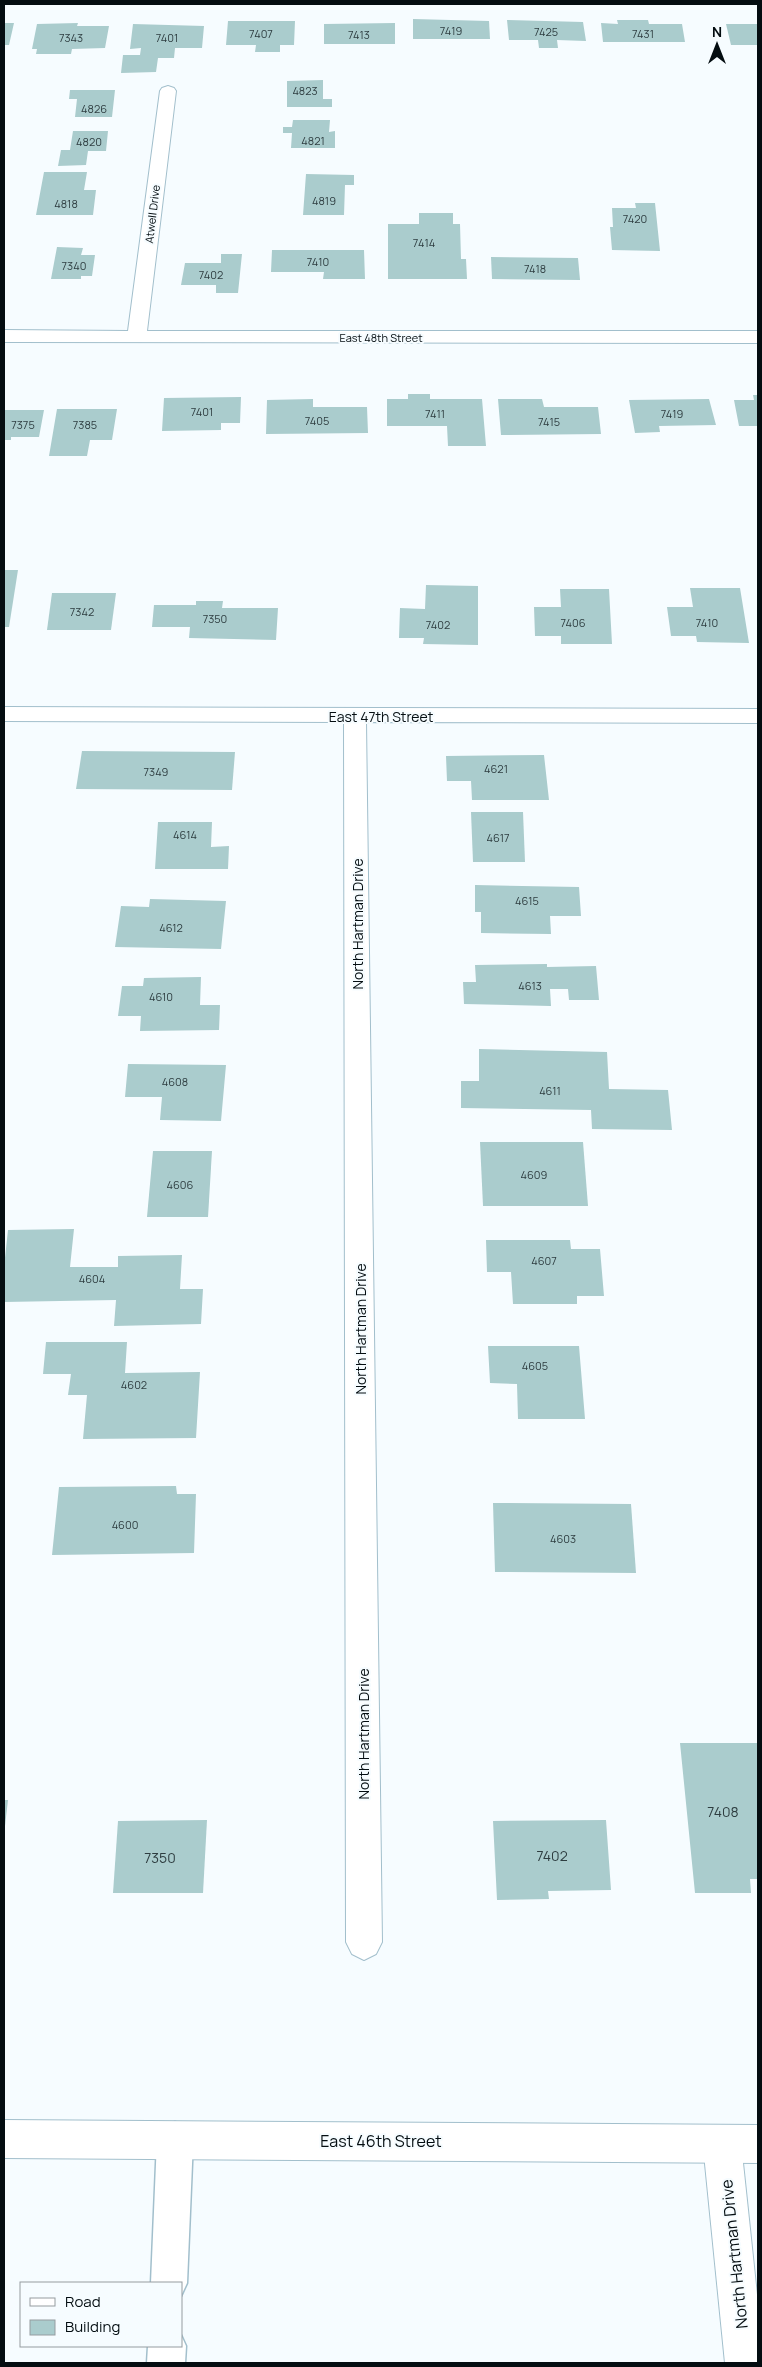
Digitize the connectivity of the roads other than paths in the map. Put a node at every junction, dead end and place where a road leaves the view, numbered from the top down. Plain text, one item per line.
1 (168, 91) dead end
2 (4, 336) edge
3 (137, 336) junction
4 (758, 337) edge
5 (4, 714) edge
6 (355, 716) junction
7 (758, 716) edge
8 (364, 1942) dead end
9 (4, 2139) edge
10 (175, 2140) junction
11 (740, 2144) edge
12 (169, 2282) edge
13 (166, 2347) edge
14 (166, 2363) edge
15 (745, 2363) edge

1 - 3 street, Atwell Drive
2 - 3 street, East 48th Street
3 - 4 street, East 48th Street
5 - 6 street, East 47th Street
6 - 7 street, East 47th Street
6 - 8 street, North Hartman Drive
9 - 10 street, East 46th Street
10 - 11 street, East 46th Street
10 - 12 lane
11 - 15 street, North Hartman Drive
13 - 14 lane

